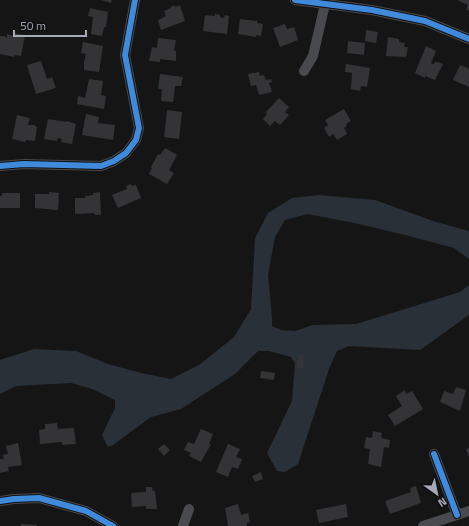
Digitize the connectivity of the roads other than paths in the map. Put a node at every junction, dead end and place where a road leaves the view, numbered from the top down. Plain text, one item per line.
1 (135, 0) edge
2 (295, 0) edge
3 (325, 4) junction
4 (469, 39) edge
5 (304, 71) dead end
6 (0, 166) edge
7 (434, 454) dead end
8 (0, 501) edge
9 (189, 509) dead end
10 (469, 510) edge
11 (457, 514) junction
12 (113, 526) edge
13 (183, 526) edge
14 (423, 526) edge

1 - 6 street
2 - 3 street
3 - 4 street
3 - 5 street
7 - 11 street
8 - 12 street
9 - 13 street
10 - 11 street
11 - 14 street

